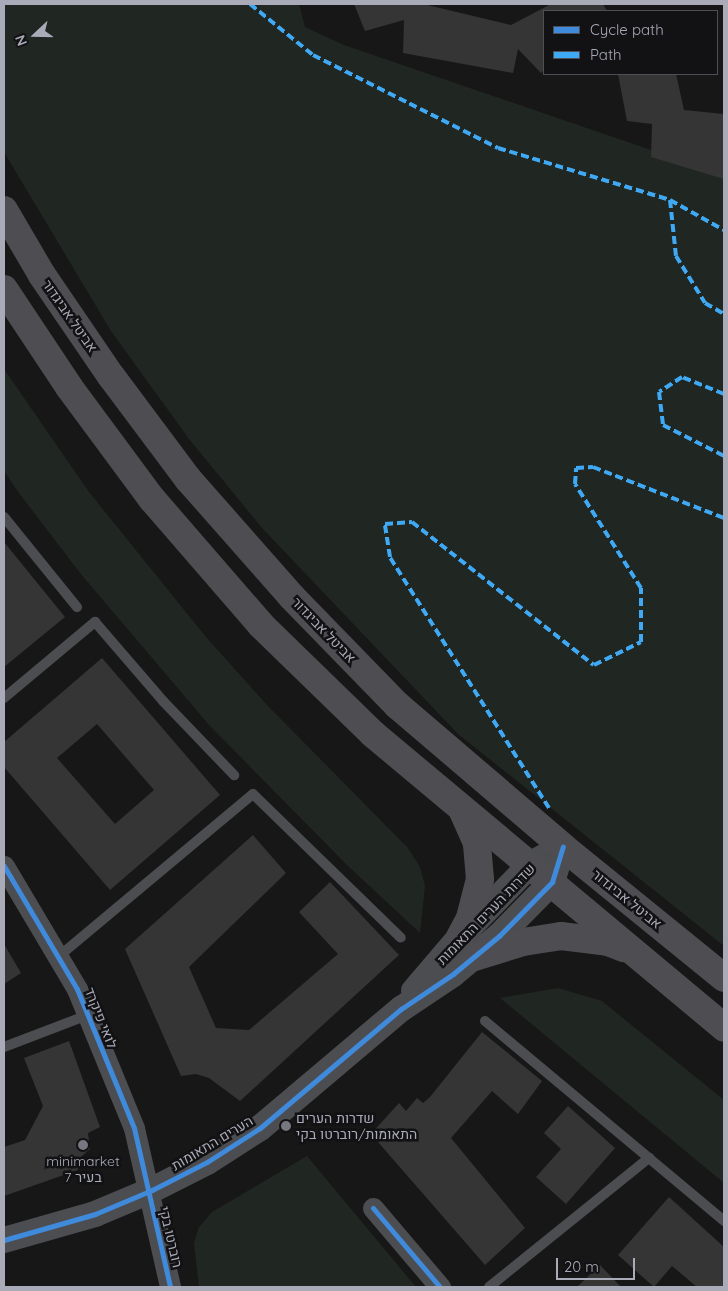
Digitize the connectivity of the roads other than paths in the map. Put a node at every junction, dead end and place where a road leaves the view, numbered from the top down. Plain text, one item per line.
1 (4, 210) edge
2 (4, 289) edge
3 (4, 518) edge
4 (77, 607) dead end
5 (4, 698) edge
6 (234, 775) dead end
7 (460, 807) junction
8 (563, 847) junction
9 (531, 864) junction
10 (4, 866) edge
11 (552, 882) junction
12 (401, 938) dead end
13 (468, 947) junction
14 (636, 953) junction
15 (58, 957) junction
16 (724, 978) edge
17 (401, 1009) joint
18 (88, 1015) junction
19 (485, 1021) dead end
20 (724, 1028) edge
21 (4, 1048) edge
22 (649, 1158) junction
23 (149, 1192) junction
24 (374, 1208) dead end
25 (724, 1221) edge
26 (4, 1240) edge
27 (170, 1287) edge
28 (440, 1287) edge
29 (489, 1287) edge

1 - 8 main road, אביטל אביגדור
2 - 7 main road
3 - 4 lane
5 - 6 lane
7 - 9 main road
7 - 13 main road
8 - 9 street, שדרות הערים התאומות
8 - 11 street, שדרות הערים התאומות
8 - 16 main road, אביטל אביגדור
9 - 11 main road
9 - 13 street, שדרות הערים התאומות
10 - 15 street, לואי פיקרד
11 - 13 street, שדרות הערים התאומות
11 - 14 main road
12 - 15 lane
13 - 14 main road
13 - 17 street, שדרות הערים התאומות
14 - 20 main road
15 - 18 street, לואי פיקרד
17 - 23 street, הערים התאומות
18 - 21 lane
18 - 23 street, לואי פיקרד
19 - 22 lane
22 - 25 lane
22 - 29 lane
23 - 26 street, הערים התאומות
23 - 27 street, רוברטו בקי
24 - 28 street

